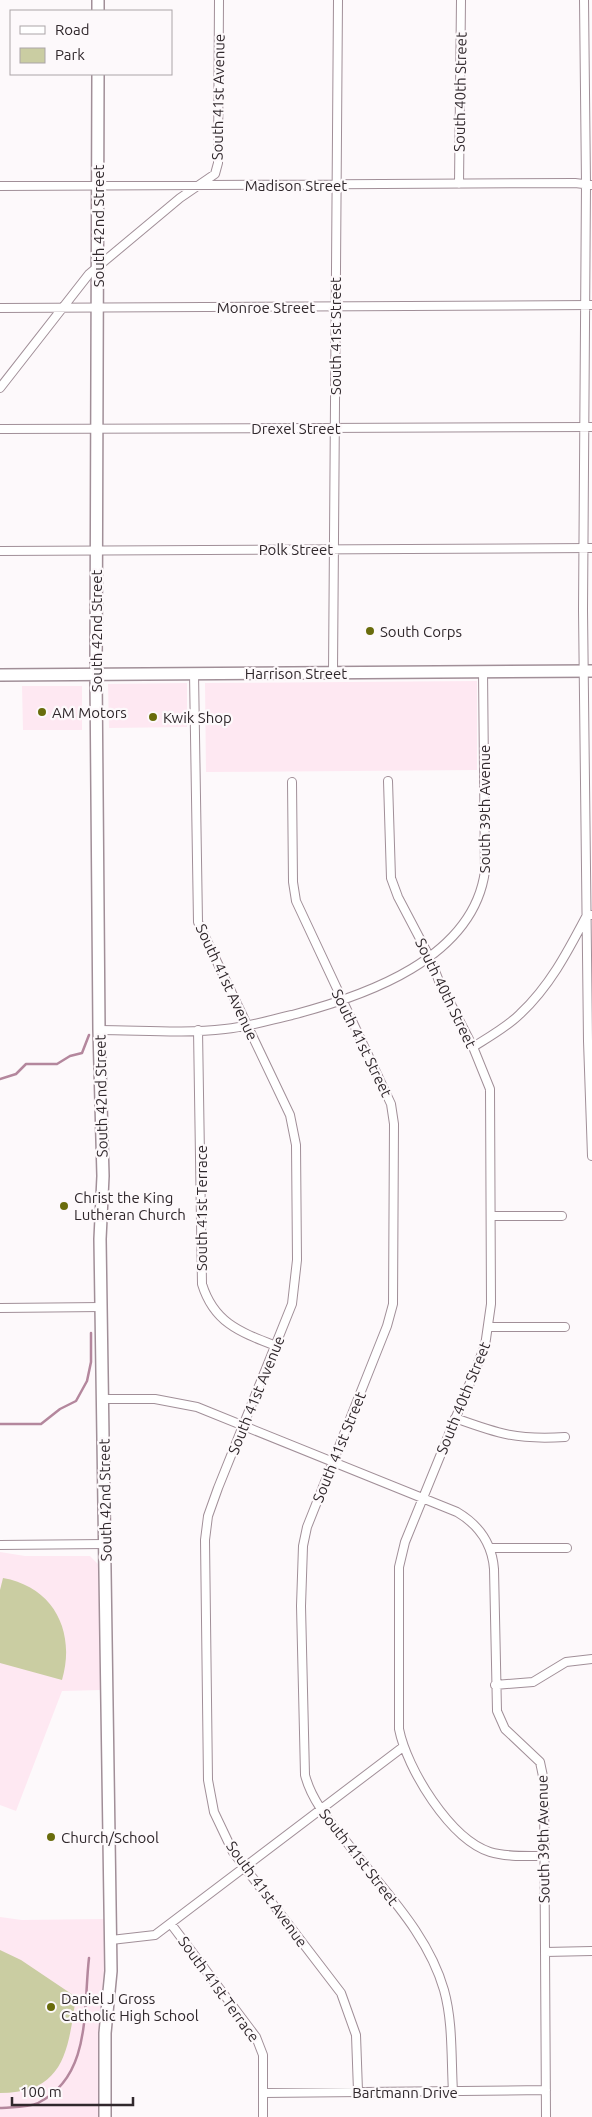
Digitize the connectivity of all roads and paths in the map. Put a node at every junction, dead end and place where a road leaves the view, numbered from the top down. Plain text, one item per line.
1 (220, 0) edge
2 (338, 0) edge
3 (461, 0) edge
4 (584, 0) edge
5 (98, 75) edge
6 (336, 184) junction
7 (459, 184) junction
8 (589, 184) edge
9 (198, 185) junction
10 (0, 186) edge
11 (98, 186) junction
12 (98, 265) junction
13 (588, 305) edge
14 (335, 306) junction
15 (0, 308) edge
16 (62, 308) junction
17 (99, 308) junction
18 (0, 388) edge
19 (335, 427) junction
20 (588, 427) edge
21 (97, 428) junction
22 (0, 429) edge
23 (334, 548) junction
24 (583, 548) junction
25 (592, 548) edge
26 (96, 550) junction
27 (0, 551) edge
28 (483, 671) junction
29 (588, 671) edge
30 (333, 672) junction
31 (194, 673) junction
32 (0, 674) edge
33 (96, 674) junction
34 (388, 781) dead end
35 (292, 782) dead end
36 (589, 794) edge
37 (589, 915) edge
38 (430, 956) junction
39 (342, 1002) junction
40 (246, 1026) junction
41 (99, 1030) junction
42 (198, 1030) junction
43 (590, 1041) edge
44 (473, 1047) junction
45 (591, 1156) edge
46 (491, 1216) junction
47 (562, 1216) dead end
48 (102, 1307) junction
49 (0, 1308) edge
50 (490, 1326) junction
51 (565, 1328) dead end
52 (276, 1346) junction
53 (103, 1399) junction
54 (455, 1418) junction
55 (243, 1426) junction
56 (565, 1437) dead end
57 (333, 1462) junction
58 (422, 1499) junction
59 (105, 1544) junction
60 (0, 1545) edge
61 (490, 1548) junction
62 (567, 1548) dead end
63 (592, 1658) edge
64 (495, 1685) junction
65 (403, 1747) junction
66 (321, 1809) junction
67 (543, 1856) junction
68 (245, 1867) junction
69 (171, 1924) junction
70 (111, 1940) junction
71 (592, 1951) edge
72 (545, 1952) junction
73 (546, 2090) junction
74 (358, 2091) junction
75 (264, 2092) junction
76 (452, 2092) junction
77 (105, 2117) edge
78 (263, 2117) edge
79 (546, 2117) edge

1 - 9 street, South 41st Avenue
2 - 6 street, South 41st Street
3 - 7 street, South 40th Street
4 - 8 street
5 - 11 street, South 42nd Street
6 - 7 street, Madison Street
6 - 9 street, Madison Street
6 - 14 street, South 41st Street
7 - 8 street, Madison Street
8 - 13 street
9 - 11 street, Madison Street
9 - 12 street, South 41st Avenue
10 - 11 street, Madison Street
11 - 12 street, South 42nd Street
12 - 16 street, South 41st Avenue
12 - 17 street, South 42nd Street
13 - 14 street, Monroe Street
13 - 20 street
14 - 17 street, Monroe Street
14 - 19 street, South 41st Street
15 - 16 street, Monroe Street
16 - 17 street, Monroe Street
16 - 18 street, South 41st Avenue
17 - 21 street, South 42nd Street
19 - 20 street, Drexel Street
19 - 21 street, Drexel Street
19 - 23 street, South 41st Street
20 - 24 street
21 - 22 street, Drexel Street
21 - 26 street, South 42nd Street
23 - 24 street, Polk Street
23 - 26 street, Polk Street
23 - 30 street, South 41st Street
24 - 25 street, Polk Street
24 - 29 street
26 - 27 street, Polk Street
26 - 33 street, South 42nd Street
28 - 29 street, Harrison Street
28 - 30 street, Harrison Street
28 - 38 street, South 39th Avenue
29 - 36 street
30 - 31 street, Harrison Street
31 - 33 street, Harrison Street
31 - 40 street, South 41st Avenue
32 - 33 street, Harrison Street
33 - 41 street, South 42nd Street
34 - 38 street, South 40th Street
35 - 39 street, South 41st Street
36 - 37 street
37 - 43 street
37 - 44 street
38 - 39 street, South 39th Avenue
38 - 44 street, South 40th Street
39 - 40 street, South 39th Avenue
39 - 57 street, South 41st Street
40 - 42 street, South 39th Avenue
40 - 52 street, South 41st Avenue
41 - 42 street, South 39th Avenue
41 - 48 street, South 42nd Street
42 - 52 street, South 41st Terrace
43 - 45 street
44 - 46 street, South 40th Street
46 - 47 street
46 - 50 street, South 40th Street
48 - 49 street
48 - 53 street, South 42nd Street
50 - 51 street
50 - 54 street, South 40th Street
52 - 55 street, South 41st Avenue
53 - 55 street
53 - 59 street, South 42nd Street
54 - 56 street
54 - 58 street, South 40th Street
55 - 57 street
55 - 68 street, South 41st Avenue
57 - 58 street
57 - 66 street, South 41st Street
58 - 61 street
58 - 65 street, South 40th Street
59 - 60 street
59 - 70 street, South 42nd Street
61 - 62 street
61 - 64 street, South 39th Avenue
63 - 64 street
64 - 67 street, South 39th Avenue
65 - 66 street
65 - 67 street, South 40th Street
66 - 68 street
66 - 76 street, South 41st Street
67 - 72 street, South 39th Avenue
68 - 69 street
68 - 74 street, South 41st Avenue
69 - 70 street
69 - 75 street, South 41st Terrace
70 - 77 street, South 42nd Street
71 - 72 street
72 - 73 street, South 39th Avenue
73 - 76 street, Bartmann Drive
73 - 79 street, South 39th Avenue
74 - 75 street, Bartmann Drive
74 - 76 street, Bartmann Drive
75 - 78 street, South 41st Terrace

